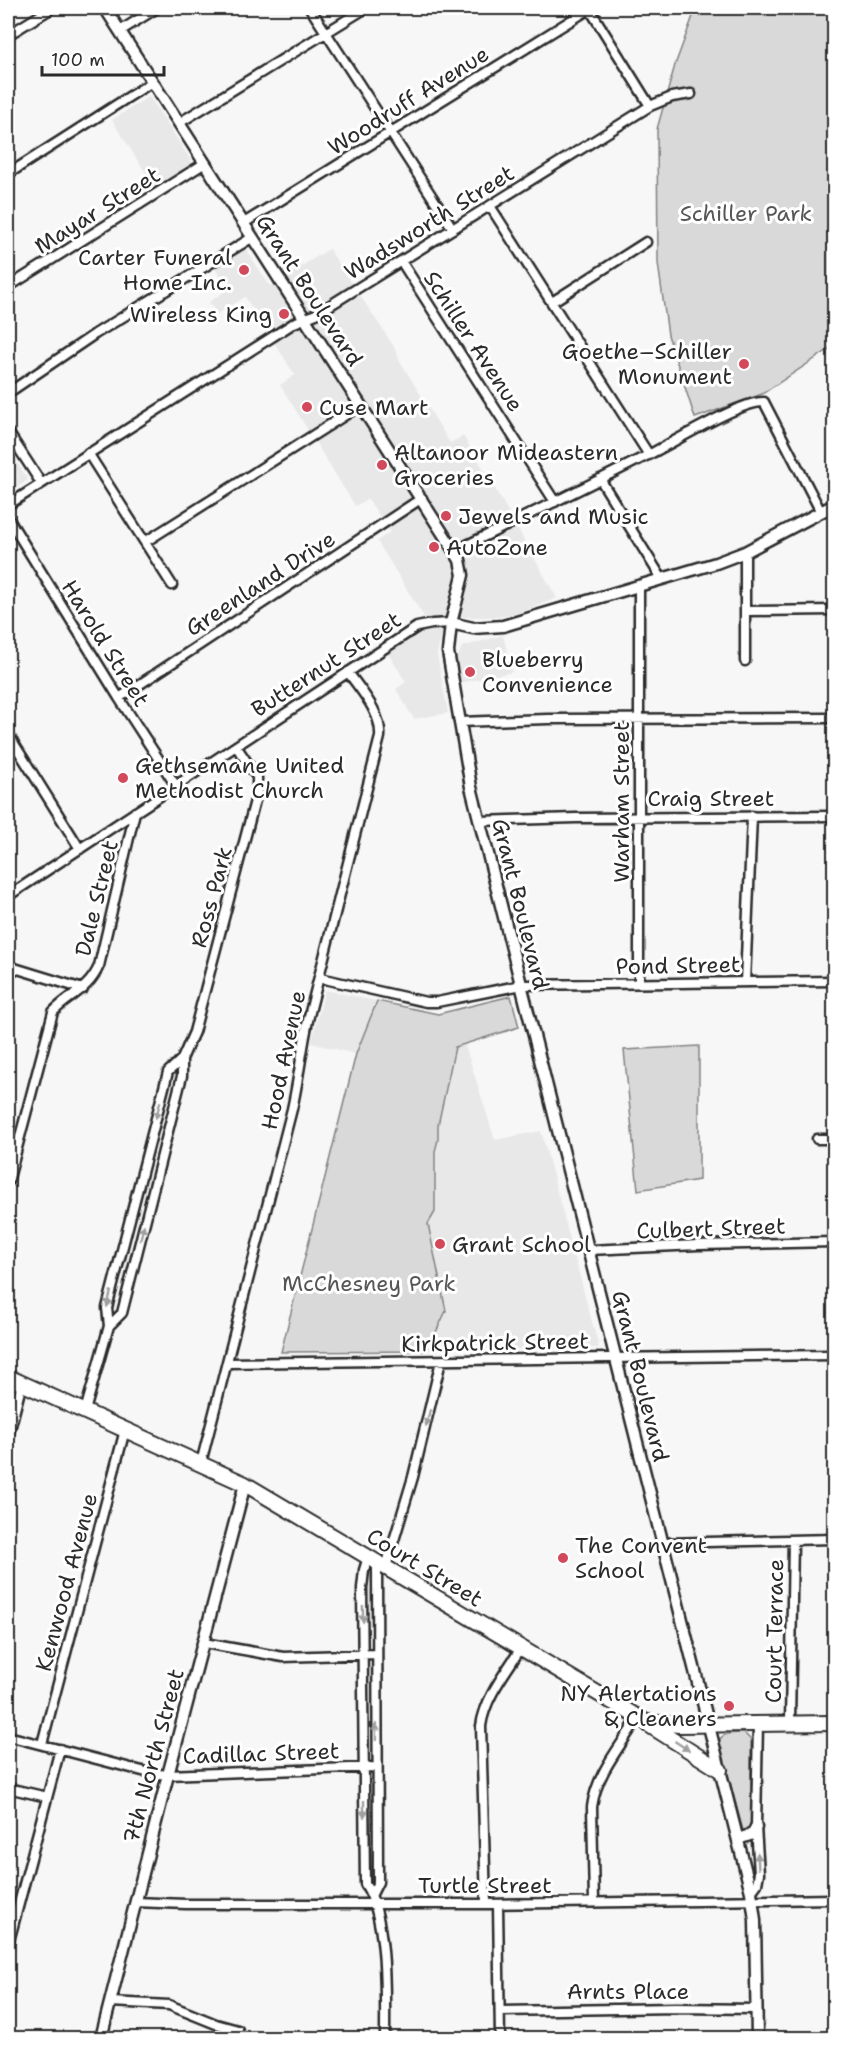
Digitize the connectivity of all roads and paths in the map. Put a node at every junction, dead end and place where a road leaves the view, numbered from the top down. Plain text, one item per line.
1 (52, 8) edge
2 (105, 8) edge
3 (157, 8) edge
4 (310, 8) edge
5 (366, 8) edge
6 (589, 8) edge
7 (120, 31) junction
8 (326, 33) junction
9 (8, 35) edge
10 (153, 82) junction
11 (691, 94) dead end
12 (650, 106) junction
13 (179, 123) junction
14 (391, 132) junction
15 (205, 163) junction
16 (8, 174) edge
17 (490, 206) junction
18 (244, 223) junction
19 (453, 229) junction
20 (253, 237) junction
21 (646, 242) dead end
22 (401, 261) junction
23 (8, 287) edge
24 (552, 302) junction
25 (305, 318) junction
26 (8, 393) edge
27 (362, 405) junction
28 (8, 432) edge
29 (88, 453) junction
30 (650, 455) junction
31 (600, 480) junction
32 (41, 483) junction
33 (422, 498) junction
34 (555, 501) junction
35 (8, 505) edge
36 (834, 505) edge
37 (821, 512) junction
38 (8, 518) edge
39 (145, 542) junction
40 (455, 551) junction
41 (745, 552) junction
42 (662, 579) junction
43 (172, 585) dead end
44 (639, 585) junction
45 (834, 610) edge
46 (745, 611) junction
47 (451, 623) junction
48 (745, 661) dead end
49 (348, 672) junction
50 (119, 698) junction
51 (834, 718) edge
52 (639, 719) junction
53 (459, 722) junction
54 (8, 734) edge
55 (236, 746) junction
56 (176, 786) junction
57 (135, 813) junction
58 (752, 816) junction
59 (834, 816) edge
60 (639, 817) junction
61 (480, 821) junction
62 (80, 849) junction
63 (8, 896) edge
64 (8, 966) edge
65 (320, 978) junction
66 (834, 981) edge
67 (745, 982) junction
68 (639, 983) junction
69 (522, 985) junction
70 (83, 989) junction
71 (182, 1059) junction
72 (817, 1139) dead end
73 (834, 1139) edge
74 (8, 1182) edge
75 (834, 1242) edge
76 (589, 1250) junction
77 (109, 1326) junction
78 (834, 1355) edge
79 (616, 1358) junction
80 (441, 1361) junction
81 (228, 1363) junction
82 (8, 1377) edge
83 (22, 1383) junction
84 (85, 1412) junction
85 (125, 1430) junction
86 (8, 1437) edge
87 (201, 1463) junction
88 (245, 1484) junction
89 (834, 1539) edge
90 (794, 1540) junction
91 (663, 1543) junction
92 (377, 1562) junction
93 (204, 1643) junction
94 (521, 1648) junction
95 (376, 1654) junction
96 (364, 1655) junction
97 (642, 1720) junction
98 (758, 1723) junction
99 (790, 1723) junction
100 (834, 1723) edge
101 (708, 1724) junction
102 (8, 1736) edge
103 (42, 1744) junction
104 (60, 1749) junction
105 (376, 1767) junction
106 (364, 1768) junction
107 (720, 1770) junction
108 (168, 1775) junction
109 (8, 1788) edge
110 (47, 1797) junction
111 (756, 1827) junction
112 (738, 1839) junction
113 (752, 1896) junction
114 (373, 1899) junction
115 (834, 1899) edge
116 (135, 1902) junction
117 (594, 1902) junction
118 (486, 1904) junction
119 (498, 1904) junction
120 (12, 1911) edge
121 (8, 1945) edge
122 (110, 2002) junction
123 (756, 2009) junction
124 (500, 2011) junction
125 (238, 2030) dead end
126 (101, 2038) edge
127 (385, 2038) edge
128 (500, 2038) edge
129 (757, 2038) edge

1 - 9 street
2 - 7 street, Grant Boulevard
3 - 7 street
4 - 8 street
5 - 8 street
6 - 12 street
6 - 14 street, Woodruff Avenue
7 - 10 street, Grant Boulevard
8 - 13 street
8 - 14 street
10 - 13 street, Grant Boulevard
10 - 16 street
11 - 12 street, Wadsworth Street
12 - 17 street, Wadsworth Street
13 - 15 street, Grant Boulevard
14 - 18 street, Woodruff Avenue
14 - 19 street
15 - 18 street, Grant Boulevard
15 - 23 street, Mayar Street
17 - 19 street, Wadsworth Street
17 - 24 street
18 - 20 street, Grant Boulevard
19 - 22 street, Wadsworth Street
20 - 25 street, Grant Boulevard
20 - 26 street
21 - 24 street
22 - 25 street, Wadsworth Street
22 - 34 street, Schiller Avenue
24 - 30 street
25 - 27 street, Grant Boulevard
25 - 29 street, Wadsworth Street
27 - 33 street, Grant Boulevard
27 - 39 street
28 - 32 street
29 - 32 street, Wadsworth Street
29 - 39 street
30 - 31 street
30 - 37 street
31 - 34 street
31 - 42 street
32 - 35 street, Wadsworth Street
33 - 40 street, Grant Boulevard
33 - 50 street, Greenland Drive
34 - 40 street
36 - 37 street, Butternut Street
37 - 41 street, Butternut Street
38 - 50 street, Harold Street
39 - 43 street
40 - 47 street, Grant Boulevard
41 - 42 street, Butternut Street
41 - 46 street
42 - 44 street, Butternut Street
44 - 47 street, Butternut Street
44 - 52 street, Warham Street
45 - 46 street
46 - 48 street
47 - 49 street, Butternut Street
47 - 53 street, Grant Boulevard
49 - 55 street, Butternut Street
49 - 65 street, Hood Avenue
50 - 56 street, Harold Street
51 - 52 street
52 - 53 street
52 - 60 street, Warham Street
53 - 61 street, Grant Boulevard
54 - 62 street
55 - 56 street, Butternut Street
55 - 71 street, Ross Park
56 - 57 street, Butternut Street
57 - 62 street, Butternut Street
57 - 70 street, Dale Street
58 - 59 street, Craig Street
58 - 60 street, Craig Street
58 - 67 street
60 - 61 street, Craig Street
60 - 68 street, Warham Street
61 - 69 street, Grant Boulevard
62 - 63 street, Butternut Street
64 - 70 street
65 - 69 street, Pond Street
65 - 81 street, Hood Avenue
66 - 67 street, Pond Street
67 - 68 street, Pond Street
68 - 69 street, Pond Street
69 - 76 street, Grant Boulevard
70 - 74 street, Dale Street
77 -> 71 street, Ross Park
71 -> 77 street, Ross Park
72 - 73 street
75 - 76 street, Culbert Street
76 - 79 street, Grant Boulevard
77 - 84 street, Ross Park
78 - 79 street, Kirkpatrick Street
79 - 80 street, Kirkpatrick Street
79 - 91 street, Grant Boulevard
80 - 81 street, Kirkpatrick Street
80 -> 92 street
81 - 87 street, Hood Avenue
82 - 83 main road, Court Street
83 - 84 main road, Court Street
83 - 86 street
84 - 85 main road, Court Street
85 - 87 main road, Court Street
85 - 103 street, Kenwood Avenue
87 - 88 main road, Court Street
88 - 92 main road, Court Street
88 - 93 street, 7th North Street
89 - 90 street
90 - 91 street
90 - 99 street, Court Terrace
91 - 101 street, Grant Boulevard
92 - 94 main road, Court Street
92 - 95 street
92 -> 96 street
93 - 96 street
93 - 108 street, 7th North Street
94 - 97 main road, Court Street
94 - 118 street
95 - 96 street
105 -> 95 street
96 - 106 street
97 - 101 main road, Court Street
97 -> 107 main road
97 - 117 street
98 - 99 main road, Court Street
98 - 101 main road, Court Street
98 - 111 street, Grant Boulevard
99 - 100 main road, Court Street
101 - 107 street, Grant Boulevard
102 - 103 street, Cadillac Street
103 - 104 street, Cadillac Street
104 - 108 street, Cadillac Street
104 - 110 street
105 - 106 street, Cadillac Street
105 - 114 street
106 - 108 street, Cadillac Street
106 -> 114 street
107 - 112 street, Grant Boulevard
108 - 116 street, 7th North Street
109 - 110 street
110 - 120 street
111 - 112 street
113 -> 111 street, Grant Boulevard
112 - 113 street, Grant Boulevard
113 - 115 street, Turtle Street
113 - 117 street, Turtle Street
113 - 123 street, Grant Boulevard
114 - 116 street, Turtle Street
114 - 118 street, Turtle Street
114 - 127 street
116 - 122 street, 7th North Street
117 - 119 street, Turtle Street
118 - 119 street, Turtle Street
119 - 124 street
120 - 121 street
122 - 125 street
122 - 126 street, 7th North Street
123 - 124 street, Arnts Place
123 - 129 street, Grant Boulevard
124 - 128 street

